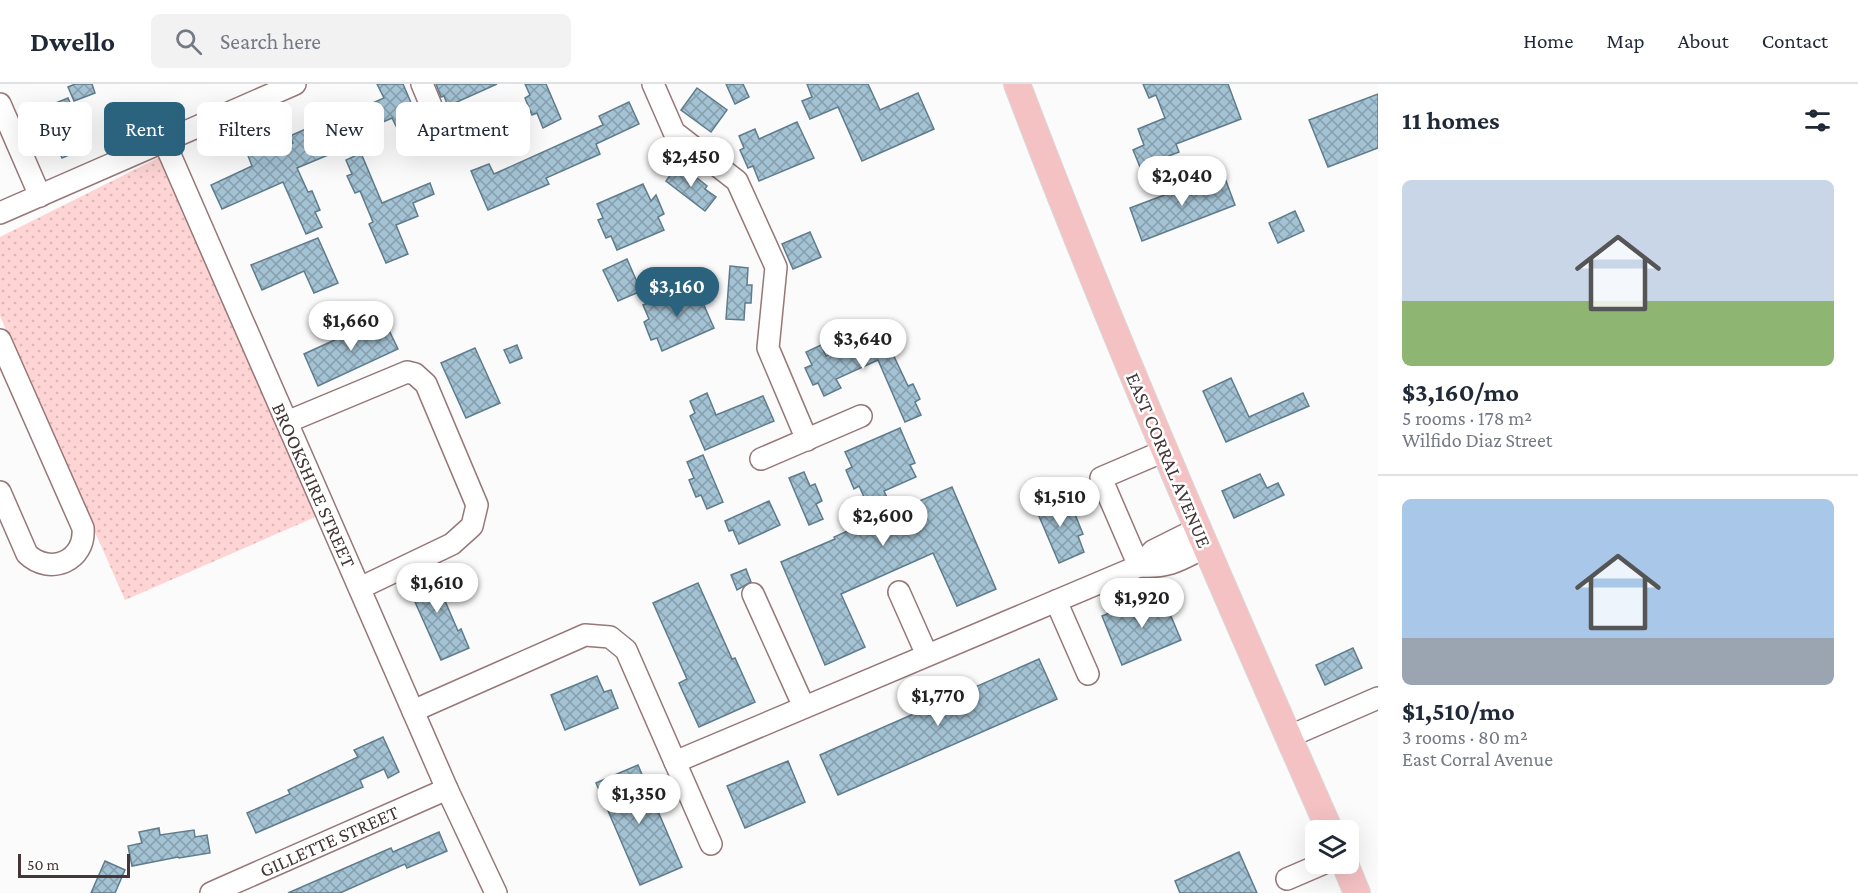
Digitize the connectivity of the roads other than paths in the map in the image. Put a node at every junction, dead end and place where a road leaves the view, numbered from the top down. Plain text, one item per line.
1 (295, 84) edge
2 (422, 84) edge
3 (653, 84) edge
4 (1017, 84) edge
5 (261, 91) edge
6 (430, 102) edge
7 (0, 104) edge
8 (185, 130) edge
9 (130, 156) edge
10 (171, 156) edge
11 (40, 196) junction
12 (0, 213) edge
13 (0, 340) edge
14 (861, 416) dead end
15 (287, 422) junction
16 (807, 440) junction
17 (1164, 451) junction
18 (761, 459) dead end
19 (0, 492) edge
20 (1202, 538) junction
21 (1139, 566) junction
22 (360, 588) junction
23 (899, 592) dead end
24 (753, 594) dead end
25 (1056, 601) junction
26 (927, 655) junction
27 (1088, 674) dead end
28 (1378, 698) edge
29 (804, 707) junction
30 (413, 711) junction
31 (1288, 736) junction
32 (675, 762) junction
33 (447, 789) junction
34 (1325, 820) edge
35 (711, 843) dead end
36 (1305, 871) edge
37 (1348, 874) edge
38 (1287, 879) dead end
39 (211, 893) edge
40 (496, 893) edge
41 (1357, 893) edge

1 - 5 street
2 - 6 street
3 - 16 street
4 - 17 main road, EAST CORRAL AVENUE
5 - 8 street
7 - 11 street
9 - 11 street
10 - 15 street, BROOKSHIRE STREET
11 - 12 street
13 - 19 street
14 - 16 street
15 - 22 street, BROOKSHIRE STREET
15 - 22 street
16 - 18 street
17 - 20 main road, EAST CORRAL AVENUE
17 - 21 street
20 - 21 street
20 - 31 main road, EAST CORRAL AVENUE
21 - 25 street
22 - 30 street, BROOKSHIRE STREET
23 - 26 street
24 - 29 street
25 - 26 street
25 - 27 street
26 - 29 street
28 - 31 street
29 - 32 street
30 - 32 street
30 - 33 street, BROOKSHIRE STREET
31 - 34 main road, EAST CORRAL AVENUE
32 - 35 street
33 - 39 street, GILLETTE STREET
33 - 40 street, BROOKSHIRE STREET
36 - 38 street
37 - 41 main road

